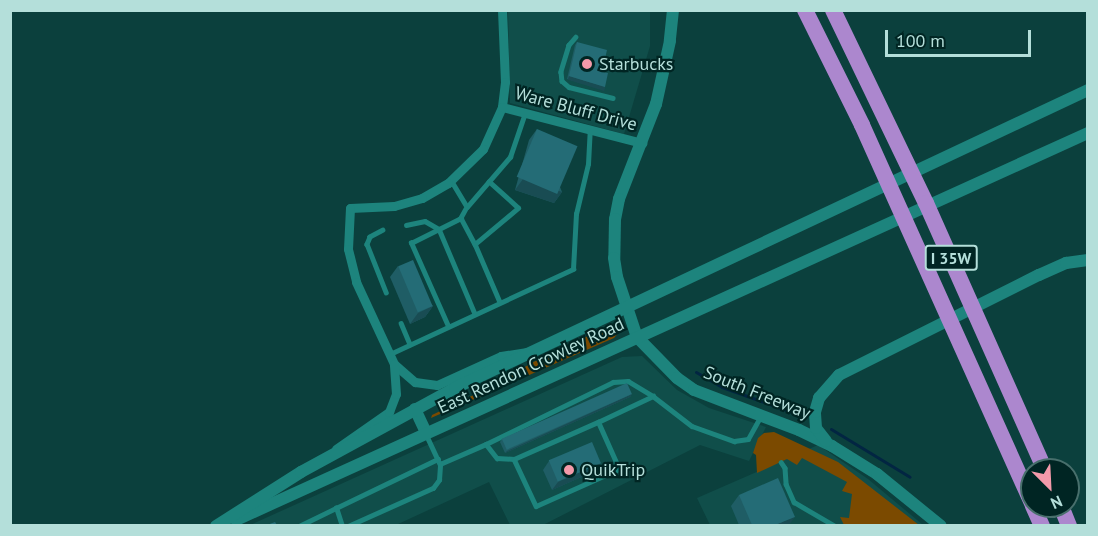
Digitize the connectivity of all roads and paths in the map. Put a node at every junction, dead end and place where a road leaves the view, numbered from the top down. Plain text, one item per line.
1 (502, 10) edge
2 (673, 10) edge
3 (806, 10) edge
4 (833, 10) edge
5 (576, 37) dead end
6 (1088, 90) edge
7 (613, 98) dead end
8 (502, 107) junction
9 (525, 113) junction
10 (590, 130) junction
11 (1088, 133) edge
12 (642, 143) junction
13 (452, 180) junction
14 (489, 182) junction
15 (467, 207) junction
16 (461, 218) junction
17 (406, 225) dead end
18 (439, 229) junction
19 (382, 230) dead end
20 (475, 244) junction
21 (1088, 260) edge
22 (386, 292) dead end
23 (500, 302) junction
24 (626, 306) junction
25 (475, 314) junction
26 (400, 323) dead end
27 (448, 326) junction
28 (637, 337) junction
29 (410, 344) junction
30 (532, 351) junction
31 (389, 354) junction
32 (394, 364) junction
33 (653, 396) junction
34 (415, 409) junction
35 (761, 416) junction
36 (598, 422) junction
37 (426, 433) junction
38 (486, 444) junction
39 (832, 446) junction
40 (328, 457) junction
41 (1040, 458) edge
42 (514, 459) junction
43 (439, 462) junction
44 (781, 462) dead end
45 (1020, 476) edge
46 (336, 508) junction
47 (216, 525) edge
48 (223, 525) edge
49 (299, 525) edge
50 (342, 525) edge
51 (348, 525) edge
52 (835, 525) edge
53 (941, 525) edge

1 - 8 street
2 - 12 main road, South Freeway
3 - 45 highway, I 35W
4 - 41 highway, I 35W
5 - 7 lane
6 - 24 main road, East Rendon Crowley Road
8 - 9 street, Ware Bluff Drive
8 - 13 street
9 - 10 street, Ware Bluff Drive
9 - 14 lane
10 - 12 street, Ware Bluff Drive
10 - 23 lane
11 - 28 main road, East Rendon Crowley Road
12 - 24 main road, South Freeway
13 - 15 lane
13 - 31 street
14 - 15 lane
14 - 20 lane
15 - 16 lane
16 - 18 lane
16 - 20 lane
17 - 18 lane
18 - 25 lane
18 - 27 lane
19 - 22 lane
20 - 23 lane
21 - 39 main road
23 - 25 lane
24 - 28 main road, South Freeway
24 - 30 main road, East Rendon Crowley Road
25 - 27 lane
26 - 29 lane
27 - 29 lane
28 - 35 main road, South Freeway
28 - 37 main road, East Rendon Crowley Road
29 - 31 lane
30 - 32 street
30 - 34 main road, East Rendon Crowley Road
31 - 32 street
32 - 40 street
33 - 35 lane
33 - 36 lane
33 - 38 lane
34 - 37 main road
34 - 40 main road, East Rendon Crowley Road
35 - 39 main road, South Freeway
36 - 42 lane
36 - 42 lane
37 - 43 lane
37 - 48 main road, East Rendon Crowley Road
38 - 42 lane
38 - 43 lane
39 - 53 main road, South Freeway
40 - 47 main road, East Rendon Crowley Road
43 - 46 lane
43 - 51 lane
44 - 52 lane
46 - 49 lane
46 - 50 lane

